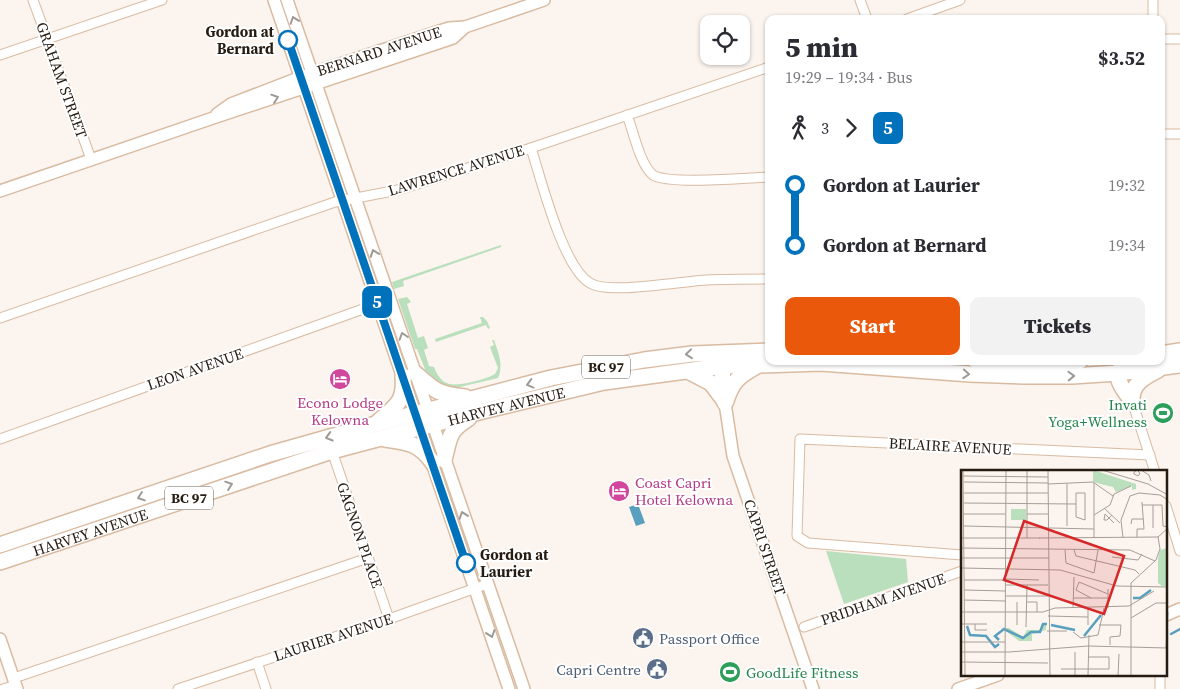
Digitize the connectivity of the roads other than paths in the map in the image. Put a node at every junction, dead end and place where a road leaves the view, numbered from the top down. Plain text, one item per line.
1 (33, 0) edge
2 (162, 0) edge
3 (274, 0) edge
4 (287, 0) edge
5 (544, 0) edge
6 (860, 0) edge
7 (960, 0) edge
8 (1153, 0) edge
9 (866, 15) edge
10 (918, 15) edge
11 (1153, 15) edge
12 (47, 39) junction
13 (1165, 39) edge
14 (1180, 39) edge
15 (0, 55) edge
16 (765, 68) edge
17 (314, 79) junction
18 (302, 83) junction
19 (627, 115) junction
20 (1165, 134) edge
21 (1180, 134) edge
22 (531, 148) junction
23 (91, 160) junction
24 (765, 177) edge
25 (0, 191) edge
26 (355, 198) junction
27 (342, 200) junction
28 (765, 279) edge
29 (391, 299) junction
30 (378, 304) junction
31 (0, 318) edge
32 (765, 351) edge
33 (1180, 351) edge
34 (738, 352) junction
35 (1165, 359) edge
36 (1165, 362) edge
37 (759, 365) junction
38 (765, 365) edge
39 (848, 365) edge
40 (1135, 365) edge
41 (1157, 365) edge
42 (1180, 365) edge
43 (723, 366) junction
44 (1122, 367) edge
45 (687, 370) junction
46 (409, 374) junction
47 (1132, 401) junction
48 (725, 403) junction
49 (478, 405) junction
50 (424, 419) junction
51 (377, 431) junction
52 (0, 439) edge
53 (332, 451) junction
54 (1150, 455) junction
55 (439, 462) junction
56 (1154, 470) edge
57 (1168, 512) edge
58 (0, 545) edge
59 (1180, 551) edge
60 (961, 555) edge
61 (368, 558) junction
62 (0, 562) edge
63 (961, 571) edge
64 (487, 584) junction
65 (475, 588) junction
66 (1180, 609) edge
67 (1168, 614) edge
68 (389, 619) junction
69 (804, 627) dead end
70 (0, 639) edge
71 (257, 662) junction
72 (997, 676) edge
73 (1160, 676) edge
74 (16, 684) edge
75 (987, 684) edge
76 (3, 689) edge
77 (178, 689) edge
78 (266, 689) edge
79 (509, 689) edge
80 (524, 689) edge
81 (813, 689) edge
82 (958, 689) edge
83 (1160, 689) edge

1 - 12 street, GRAHAM STREET
2 - 12 street
3 - 18 main road
17 -> 4 main road
5 - 17 main road, BERNARD AVENUE
6 - 9 street
7 - 10 street
8 - 11 street
12 - 15 street
12 - 23 street, GRAHAM STREET
13 - 14 street
16 - 19 street, LAWRENCE AVENUE
17 - 18 main road, BERNARD AVENUE
17 - 26 main road
18 - 23 main road, BERNARD AVENUE
18 - 27 main road
19 - 22 street, LAWRENCE AVENUE
19 - 24 street
20 - 21 street
22 - 26 street, LAWRENCE AVENUE
22 - 28 street
23 - 25 main road, BERNARD AVENUE
26 - 27 street, LAWRENCE AVENUE
29 -> 26 main road
27 - 30 main road
27 - 31 street, LAWRENCE AVENUE
29 - 30 street, LEON AVENUE
46 -> 29 main road
30 - 46 main road
30 - 52 street, LEON AVENUE
32 - 34 highway, HARVEY AVENUE / BC 97
33 - 35 highway, HARVEY AVENUE / BC 97
34 - 43 highway
34 -> 49 highway, HARVEY AVENUE / BC 97
36 - 42 highway, HARVEY AVENUE / BC 97
37 -> 38 highway, HARVEY AVENUE / BC 97
37 - 43 highway, HARVEY AVENUE / BC 97
37 - 48 highway
39 -> 44 highway, HARVEY AVENUE / BC 97
40 - 44 highway, HARVEY AVENUE / BC 97
41 - 47 highway
43 - 45 highway, HARVEY AVENUE / BC 97
43 - 48 highway
44 - 47 highway
45 - 48 highway
45 - 49 highway, HARVEY AVENUE / BC 97
46 - 49 highway
46 - 50 main road
46 - 51 highway
47 - 54 street
48 - 81 main road, CAPRI STREET
49 - 50 highway, HARVEY AVENUE / BC 97
49 - 55 highway
50 - 51 highway, HARVEY AVENUE / BC 97
50 - 55 main road
51 - 53 highway, HARVEY AVENUE / BC 97
51 - 55 highway
51 -> 58 highway, HARVEY AVENUE / BC 97
53 - 61 street, GAGNON PLACE
62 -> 53 highway, HARVEY AVENUE / BC 97
54 - 56 street
54 - 60 street, BELAIRE AVENUE
64 -> 55 main road
55 - 65 main road
57 - 59 street
61 - 68 street, GAGNON PLACE
61 - 74 street
63 - 69 street, PRIDHAM AVENUE
64 - 65 street, LAURIER AVENUE
64 - 80 main road
65 - 68 street, LAURIER AVENUE
65 -> 79 main road
66 - 67 main road
68 - 71 street, LAURIER AVENUE
70 - 74 main road
71 - 77 street, LAURIER AVENUE
71 - 78 street
72 - 75 main road
73 - 83 street
74 - 76 street
75 - 82 main road

